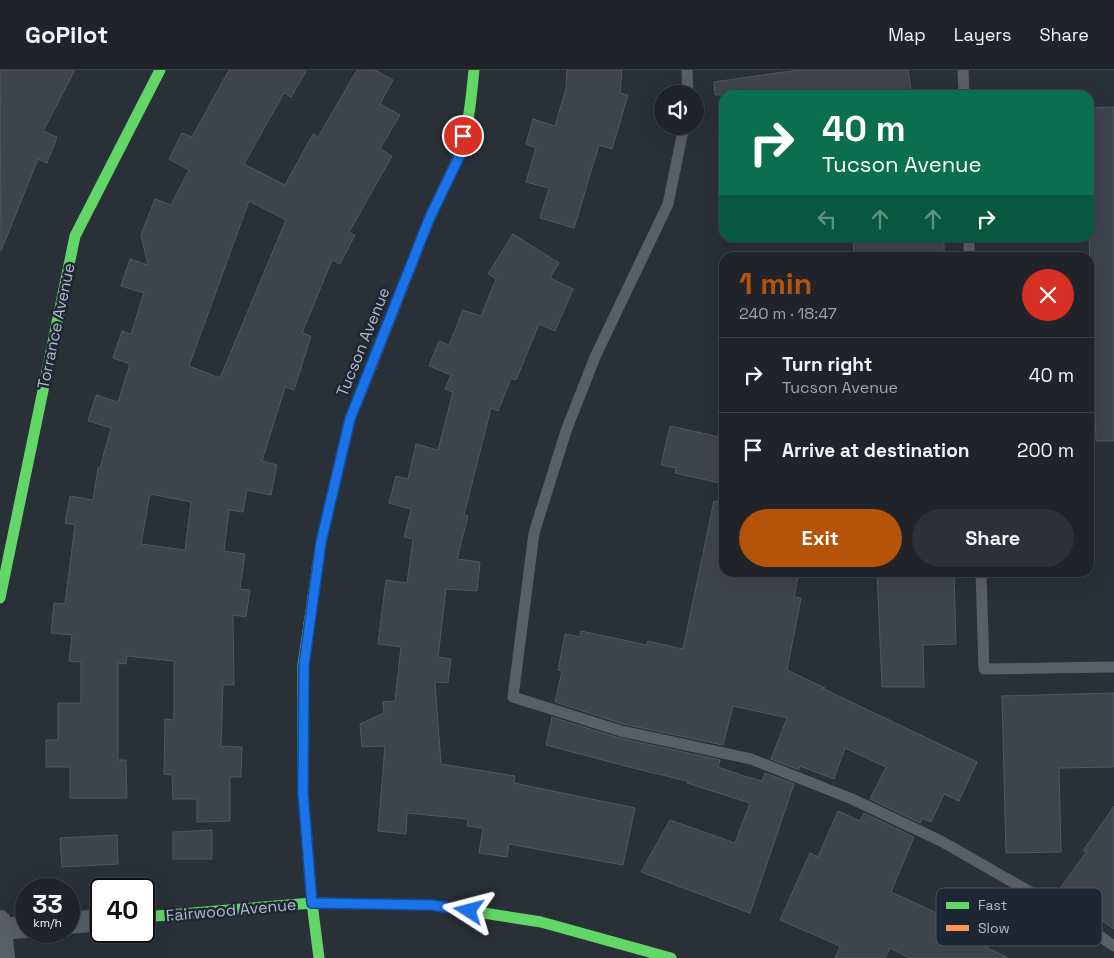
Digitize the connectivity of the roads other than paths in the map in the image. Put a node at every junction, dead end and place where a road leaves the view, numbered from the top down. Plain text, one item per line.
1 (160, 70) edge
2 (474, 70) edge
3 (687, 70) edge
4 (963, 70) edge
5 (688, 85) edge
6 (964, 90) edge
7 (682, 135) edge
8 (981, 577) edge
9 (0, 598) edge
10 (1114, 667) edge
11 (1023, 888) edge
12 (312, 903) junction
13 (155, 916) edge
14 (0, 921) edge
15 (15, 928) edge
16 (0, 929) edge
17 (1102, 938) edge
18 (1114, 946) edge
19 (4, 958) edge
20 (319, 958) edge
21 (672, 958) edge

1 - 9 street, Torrance Avenue
2 - 12 street, Tucson Avenue
3 - 5 lane
4 - 6 lane
7 - 11 lane
8 - 10 lane
12 - 13 street, Fairwood Avenue
12 - 20 street, Tucson Avenue
12 - 21 street, Fairwood Avenue
14 - 16 street
15 - 16 street
16 - 19 street
17 - 18 lane

